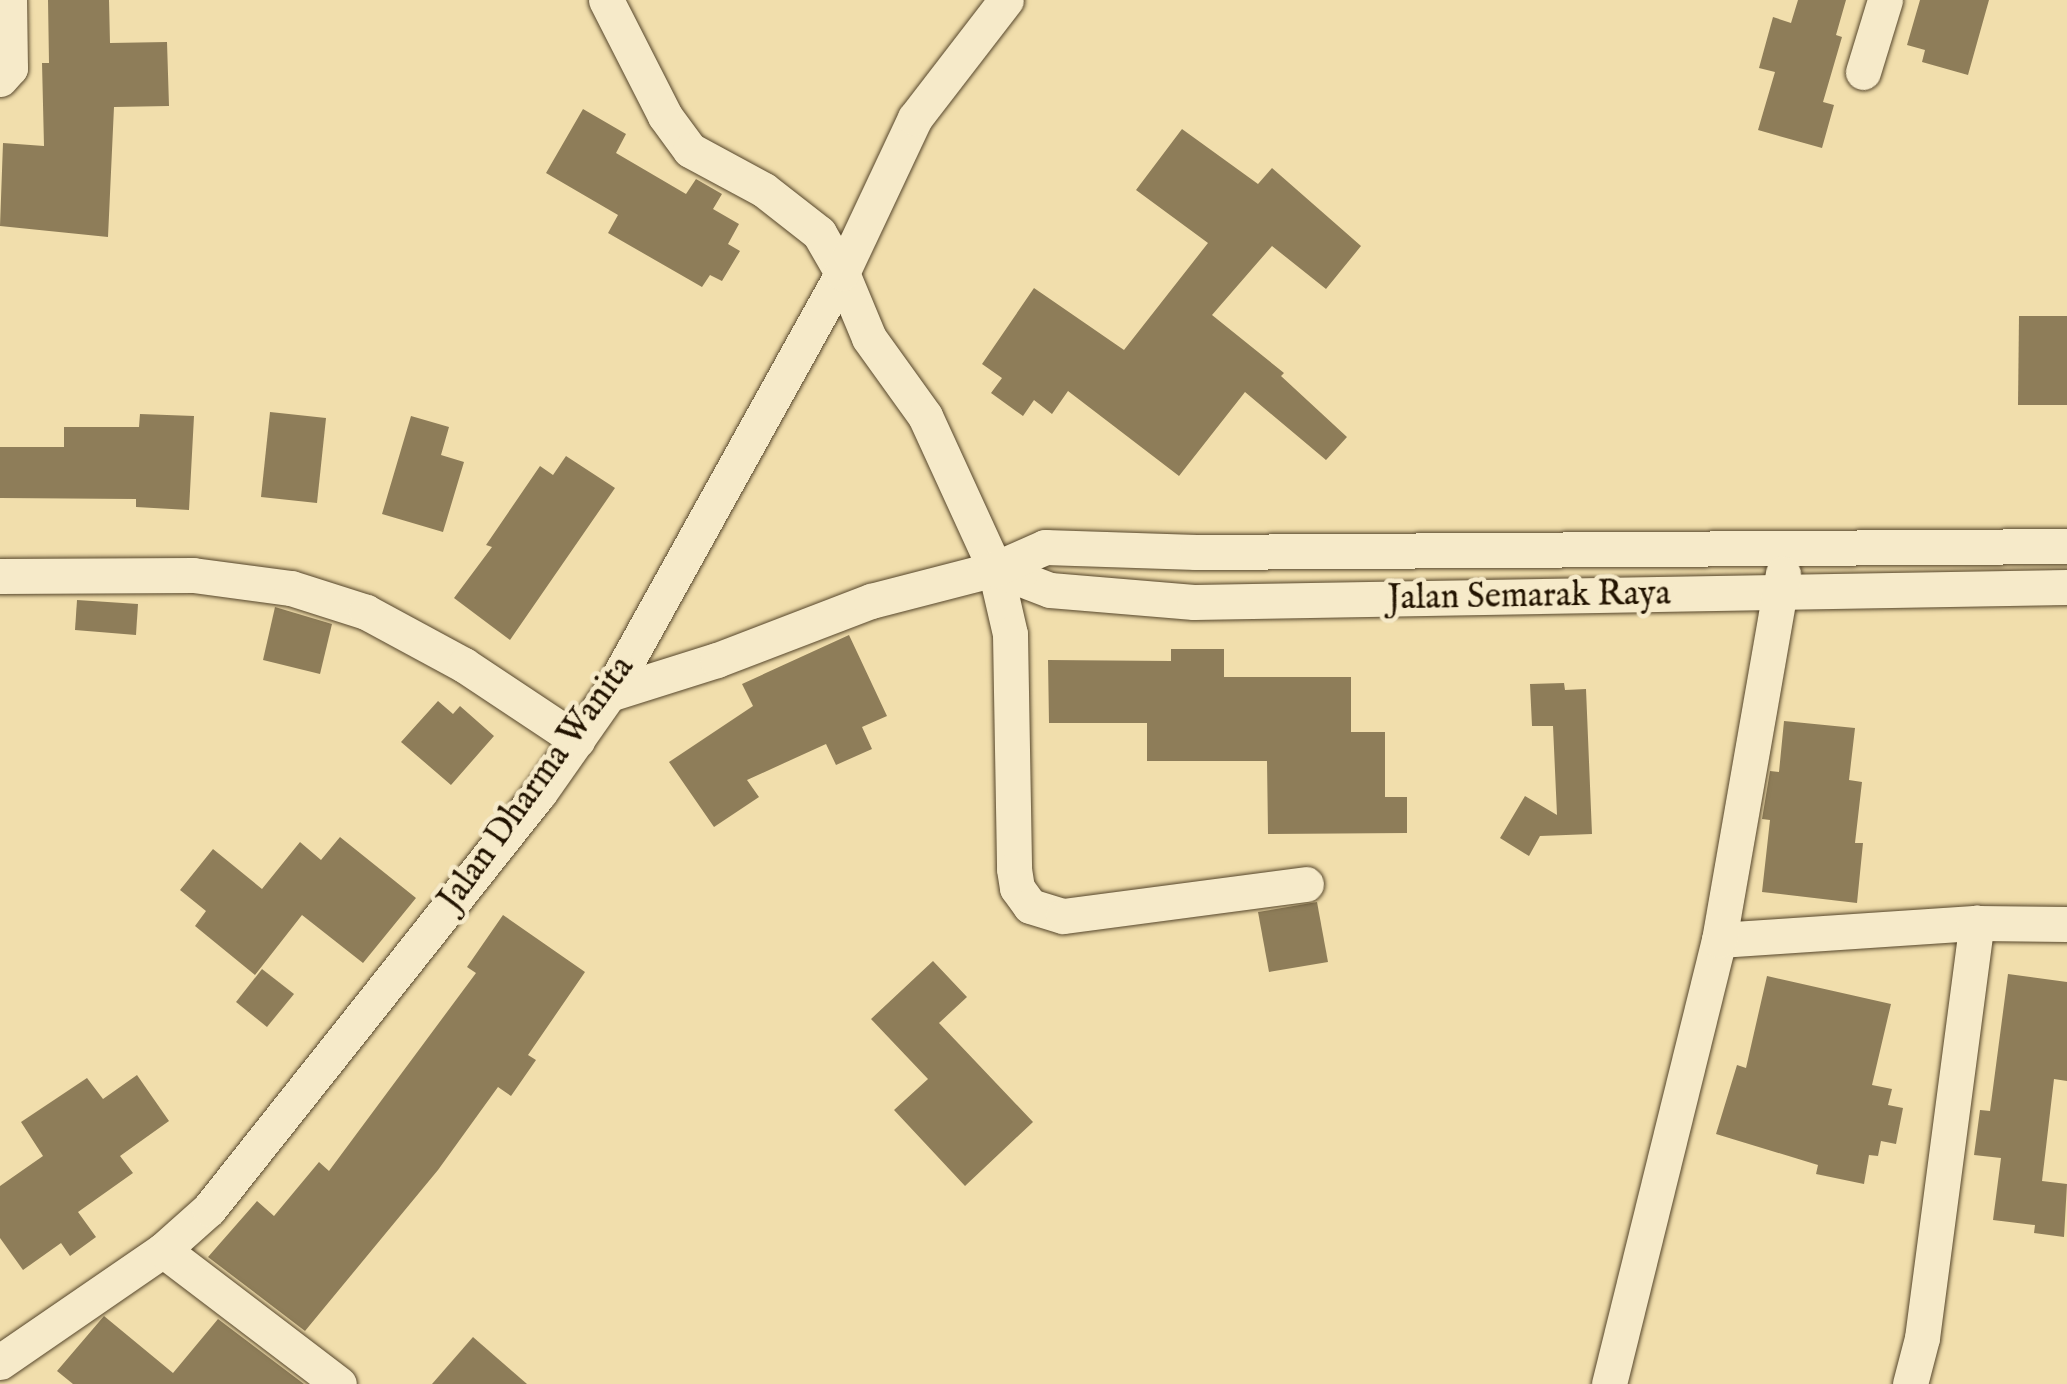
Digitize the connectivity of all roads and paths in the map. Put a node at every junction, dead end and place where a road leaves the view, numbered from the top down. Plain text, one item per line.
1 (8, 0) edge
2 (606, 0) edge
3 (1006, 0) edge
4 (1885, 0) edge
5 (1863, 72) dead end
6 (0, 78) edge
7 (842, 273) junction
8 (2067, 546) edge
9 (1783, 548) junction
10 (994, 569) junction
11 (0, 576) edge
12 (2067, 588) edge
13 (1783, 593) junction
14 (609, 694) junction
15 (576, 740) junction
16 (1306, 884) dead end
17 (1978, 924) junction
18 (2067, 924) edge
19 (1719, 940) junction
20 (162, 1250) junction
21 (0, 1362) edge
22 (339, 1384) edge
23 (1608, 1384) edge
24 (1910, 1384) edge

1 - 6 street
2 - 7 street
3 - 7 street, Jalan Dharma Wanita
4 - 5 street
7 - 10 street
7 - 14 street, Jalan Dharma Wanita
8 - 9 street, Jalan Semarak Raya
9 - 10 street, Jalan Semarak Raya
9 - 13 street
10 - 13 street, Jalan Semarak Raya
10 - 14 street, Jalan Semarak Raya
10 - 16 street
11 - 15 street
12 - 13 street, Jalan Semarak Raya
13 - 19 street
14 - 15 street, Jalan Dharma Wanita
15 - 20 street, Jalan Dharma Wanita
17 - 18 street
17 - 19 street
17 - 24 street
19 - 23 street
20 - 21 street, Jalan Dharma Wanita
20 - 22 street

